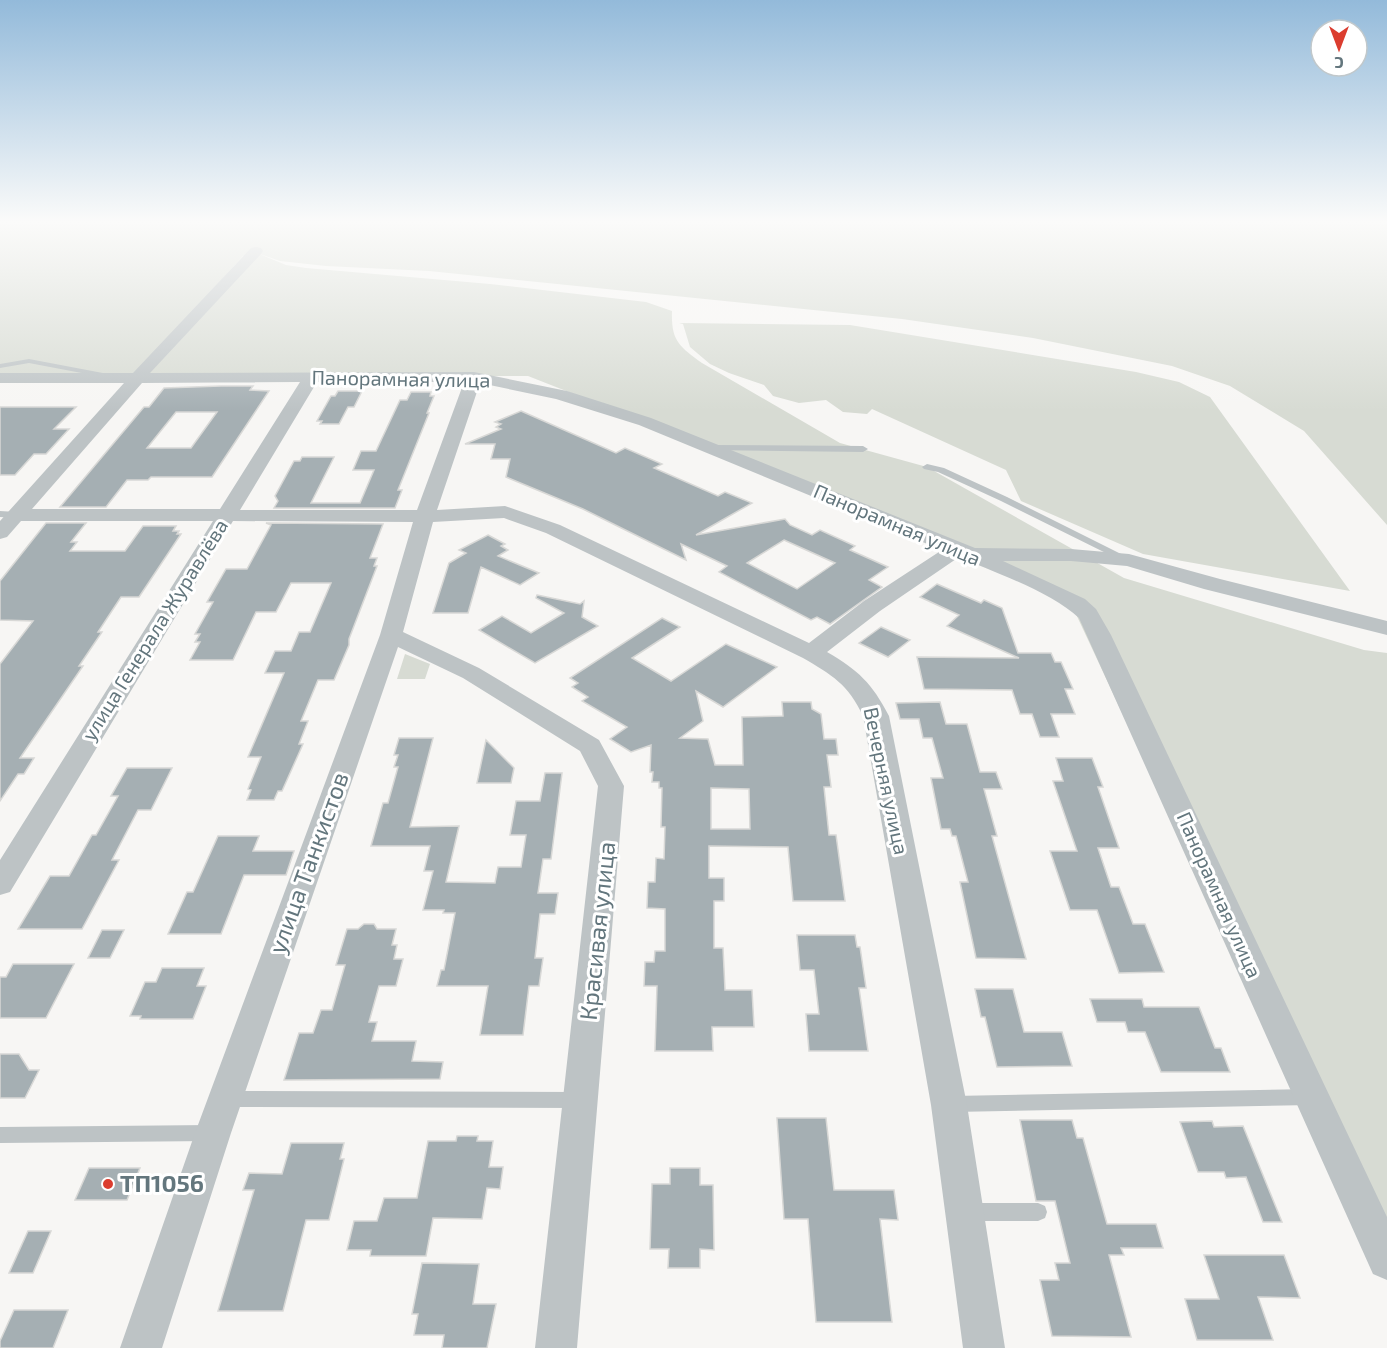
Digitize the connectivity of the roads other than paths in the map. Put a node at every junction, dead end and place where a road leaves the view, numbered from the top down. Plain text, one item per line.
1 (223, 285) edge
2 (0, 366) edge
3 (474, 377) junction
4 (0, 378) edge
5 (311, 378) junction
6 (131, 379) junction
7 (711, 448) junction
8 (863, 449) dead end
9 (927, 467) dead end
10 (8, 515) edge
11 (226, 515) junction
12 (425, 515) junction
13 (0, 533) edge
14 (964, 552) junction
15 (1129, 560) junction
16 (1387, 628) edge
17 (391, 635) junction
18 (811, 653) junction
19 (0, 884) edge
20 (1311, 1097) junction
21 (225, 1099) junction
22 (581, 1100) junction
23 (949, 1105) junction
24 (213, 1133) junction
25 (0, 1136) edge
26 (965, 1212) junction
27 (1038, 1212) dead end
28 (1387, 1260) edge
29 (141, 1348) edge
30 (556, 1348) edge
31 (984, 1348) edge

1 - 6 street
2 - 6 lane
3 - 5 street, Панорамная улица
3 - 7 street, Панорамная улица
3 - 12 street, улица Танкистов
4 - 6 street, Панорамная улица
5 - 6 street, Панорамная улица
5 - 11 street, улица Генерала Журавлёва
6 - 10 street
7 - 8 lane
7 - 14 street, Панорамная улица
9 - 15 lane
10 - 11 street, Вечерняя улица
10 - 13 street
11 - 12 street, Вечерняя улица
11 - 19 street, улица Генерала Журавлёва
12 - 17 street, улица Танкистов
12 - 18 street, Вечерняя улица
14 - 15 street
14 - 18 street
14 - 20 street, Панорамная улица
15 - 16 street
17 - 21 street, улица Танкистов
17 - 22 street, Красивая улица
18 - 23 street, Вечерняя улица
20 - 23 lane
20 - 28 street, Панорамная улица
21 - 22 lane
21 - 24 street, улица Танкистов
22 - 30 street, Красивая улица
23 - 26 street, Вечерняя улица
24 - 25 lane
24 - 29 street, улица Танкистов
26 - 27 lane
26 - 31 street, Вечерняя улица

